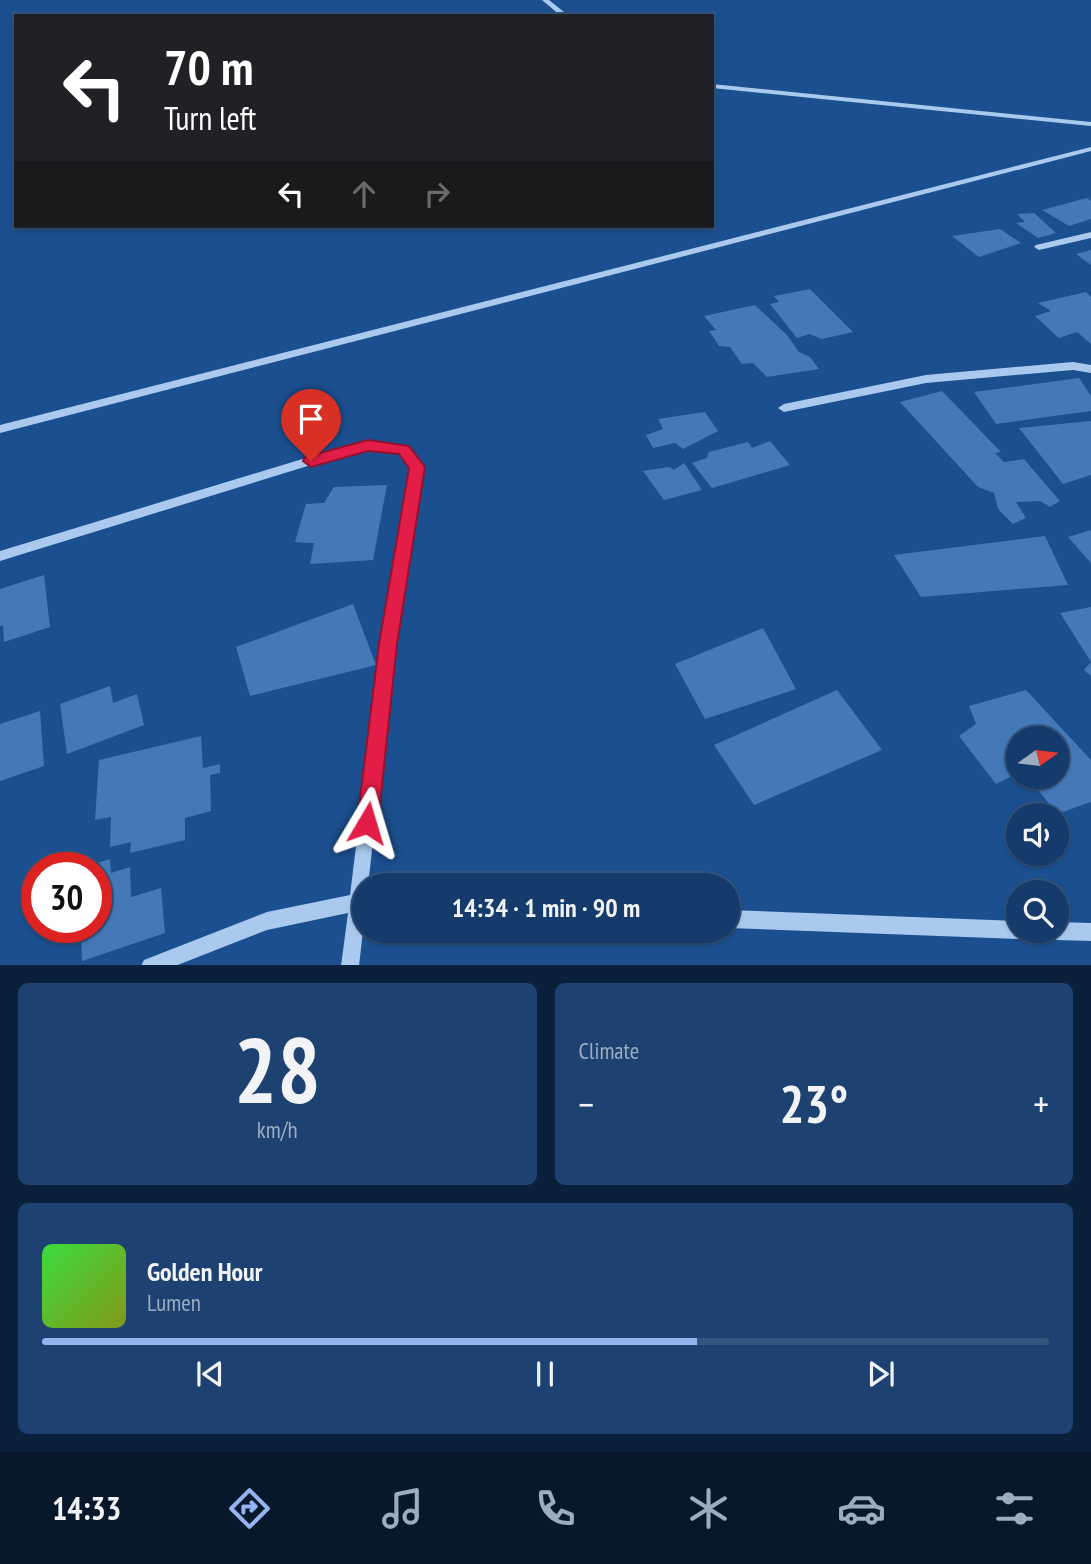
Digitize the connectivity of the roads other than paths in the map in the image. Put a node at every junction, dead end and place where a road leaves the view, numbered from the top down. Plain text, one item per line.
1 (545, 0) edge
2 (563, 14) edge
3 (714, 86) edge
4 (1091, 124) edge
5 (1091, 149) edge
6 (1091, 235) edge
7 (1039, 247) dead end
8 (1091, 369) edge
9 (784, 408) dead end
10 (0, 429) edge
11 (0, 556) edge
12 (364, 873) edge
13 (352, 902) edge
14 (740, 919) edge
15 (1006, 930) edge
16 (1069, 931) edge
17 (1091, 932) edge
18 (354, 943) edge
19 (150, 965) edge
20 (351, 965) edge

1 - 2 street
3 - 4 street
5 - 10 street
6 - 7 street
8 - 9 street
11 - 12 street
13 - 19 street
14 - 15 street
16 - 17 street
18 - 20 street

